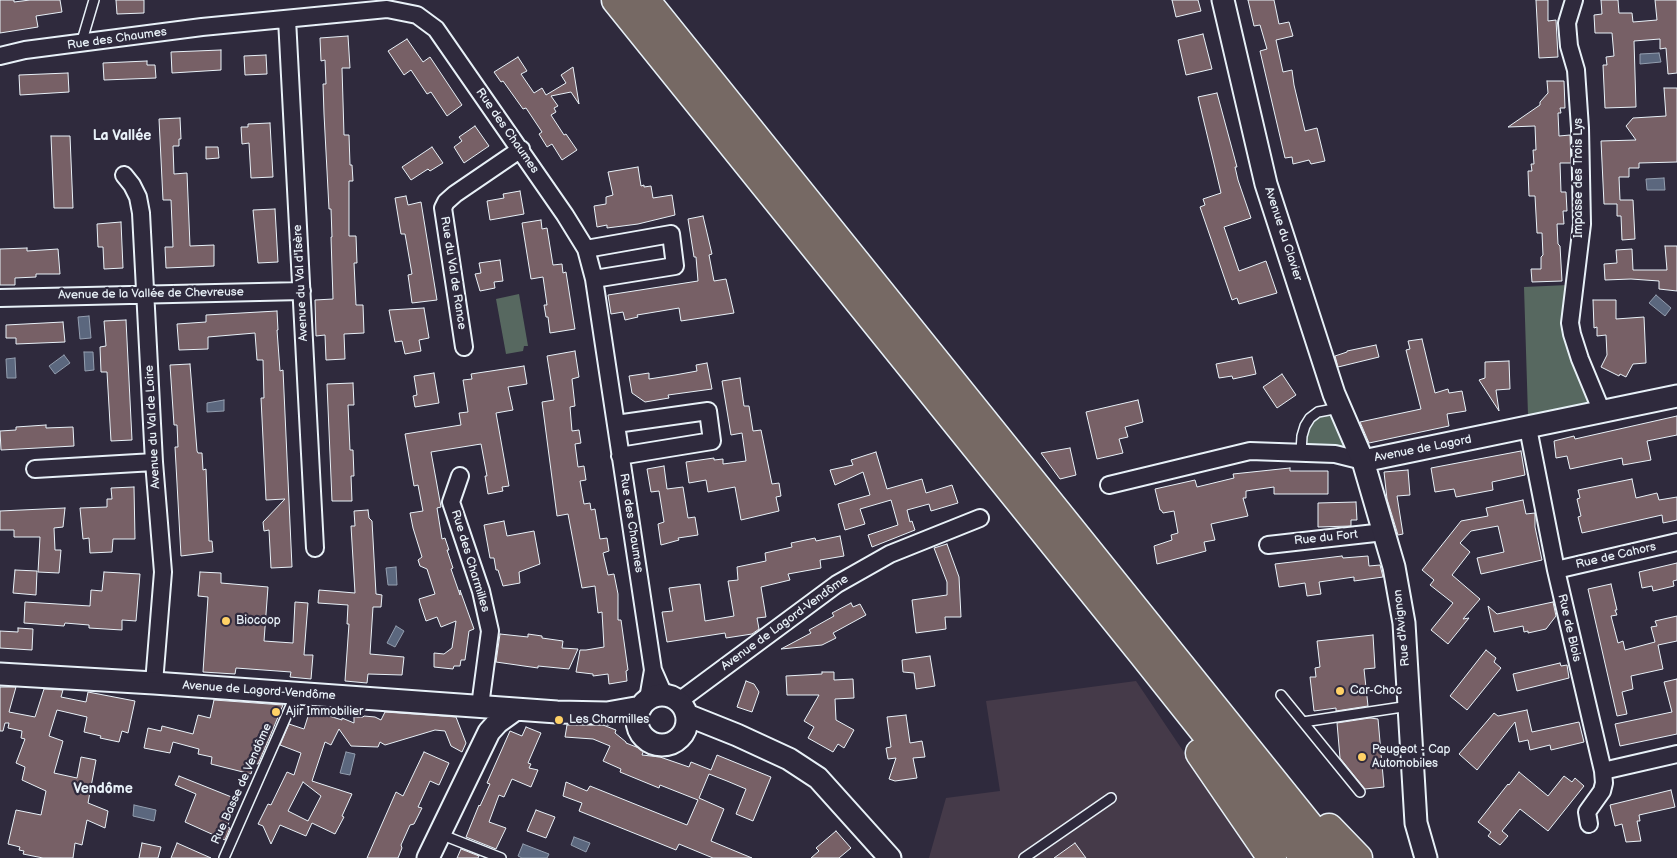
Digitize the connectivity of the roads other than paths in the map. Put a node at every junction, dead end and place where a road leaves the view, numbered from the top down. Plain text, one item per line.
1 (94, 0) edge
2 (616, 0) edge
3 (645, 0) edge
4 (1223, 0) edge
5 (1574, 0) edge
6 (287, 19) junction
7 (82, 44) junction
8 (0, 56) edge
9 (521, 149) junction
10 (124, 175) dead end
11 (586, 249) junction
12 (594, 279) junction
13 (302, 291) junction
14 (145, 294) junction
15 (0, 298) edge
16 (464, 347) dead end
17 (1677, 396) edge
18 (1339, 408) junction
19 (1602, 412) junction
20 (616, 424) junction
21 (1528, 428) junction
22 (1302, 452) junction
23 (620, 456) junction
24 (1363, 461) junction
25 (154, 462) junction
26 (35, 469) dead end
27 (460, 476) dead end
28 (1109, 485) dead end
29 (980, 518) dead end
30 (1384, 532) junction
31 (1677, 542) edge
32 (1268, 545) dead end
33 (315, 548) dead end
34 (1556, 570) junction
35 (1143, 654) junction
36 (0, 674) edge
37 (154, 683) junction
38 (296, 693) junction
39 (1280, 695) dead end
40 (480, 706) junction
41 (1409, 706) junction
42 (516, 709) junction
43 (667, 709) junction
44 (607, 713) junction
45 (1303, 722) junction
46 (638, 728) junction
47 (481, 749) junction
48 (1677, 754) edge
49 (1262, 766) junction
50 (1603, 771) junction
51 (1360, 792) dead end
52 (1111, 798) dead end
53 (1589, 824) dead end
54 (440, 834) junction
55 (224, 858) edge
56 (428, 858) edge
57 (501, 858) edge
58 (890, 858) edge
59 (1024, 858) edge
60 (1272, 858) edge
61 (1305, 858) edge
62 (1335, 858) edge
63 (1358, 858) edge
64 (1426, 858) edge

1 - 7 lane
2 - 35 highway
3 - 49 highway
4 - 18 street, Avenue du Clavier
5 - 19 street, Impasse des Trois Lys
6 - 7 street, Rue des Chaumes
6 - 9 street, Rue des Chaumes
6 - 13 street, Avenue du Val d'Isère
7 - 8 street, Rue des Chaumes
9 - 11 street, Rue des Chaumes
9 - 16 street, Rue du Val de Rance
10 - 14 street, Avenue du Val de Loire
11 - 12 street, Rue des Chaumes
11 - 12 street
12 - 20 street, Rue des Chaumes
13 - 14 street, Avenue de la Vallée de Chevreuse
13 - 33 street, Avenue du Val d'Isère
14 - 15 street, Avenue de la Vallée de Chevreuse
14 - 25 street, Avenue du Val de Loire
17 - 19 street, Avenue de Lagord
18 - 22 lane
18 - 24 street, Avenue du Clavier
19 - 21 street, Avenue de Lagord
20 - 23 street, Rue des Chaumes
20 - 23 street
21 - 24 street, Avenue de Lagord
21 - 34 street, Rue de Blois
22 - 24 street, Avenue de Lagord
22 - 28 street, Avenue de Lagord
23 - 43 street, Rue des Chaumes
24 - 30 street, Rue d'Avignon
25 - 26 street
25 - 37 street, Avenue du Val de Loire
27 - 40 street, Rue des Charmilles
29 - 43 street, Avenue de Lagord-Vendôme
30 - 32 street, Rue du Fort
30 - 41 street, Rue d'Avignon
31 - 34 street, Rue de Cahors
34 - 50 street, Rue de Blois
35 - 60 highway
35 - 61 highway
36 - 37 street, Avenue de Lagord-Vendôme
37 - 38 street, Avenue de Lagord-Vendôme
38 - 40 street, Avenue de Lagord-Vendôme
38 - 55 lane, Rue Basse de Vendôme
39 - 45 lane
40 - 42 street, Avenue de Lagord-Vendôme
40 - 47 street
41 - 45 lane
41 - 64 street, Rue d'Avignon
42 - 44 street, Avenue de Lagord-Vendôme
42 - 47 street
43 - 44 street, Avenue de Lagord-Vendôme
43 - 46 street
43 - 46 street, Avenue de Lagord-Vendôme
43 - 58 street
44 - 46 street, Avenue de Lagord-Vendôme
45 - 51 lane
47 - 54 street
48 - 50 street
49 - 62 highway
49 - 63 highway
50 - 53 street, Rue de Blois
52 - 59 lane
54 - 56 street
54 - 57 lane

